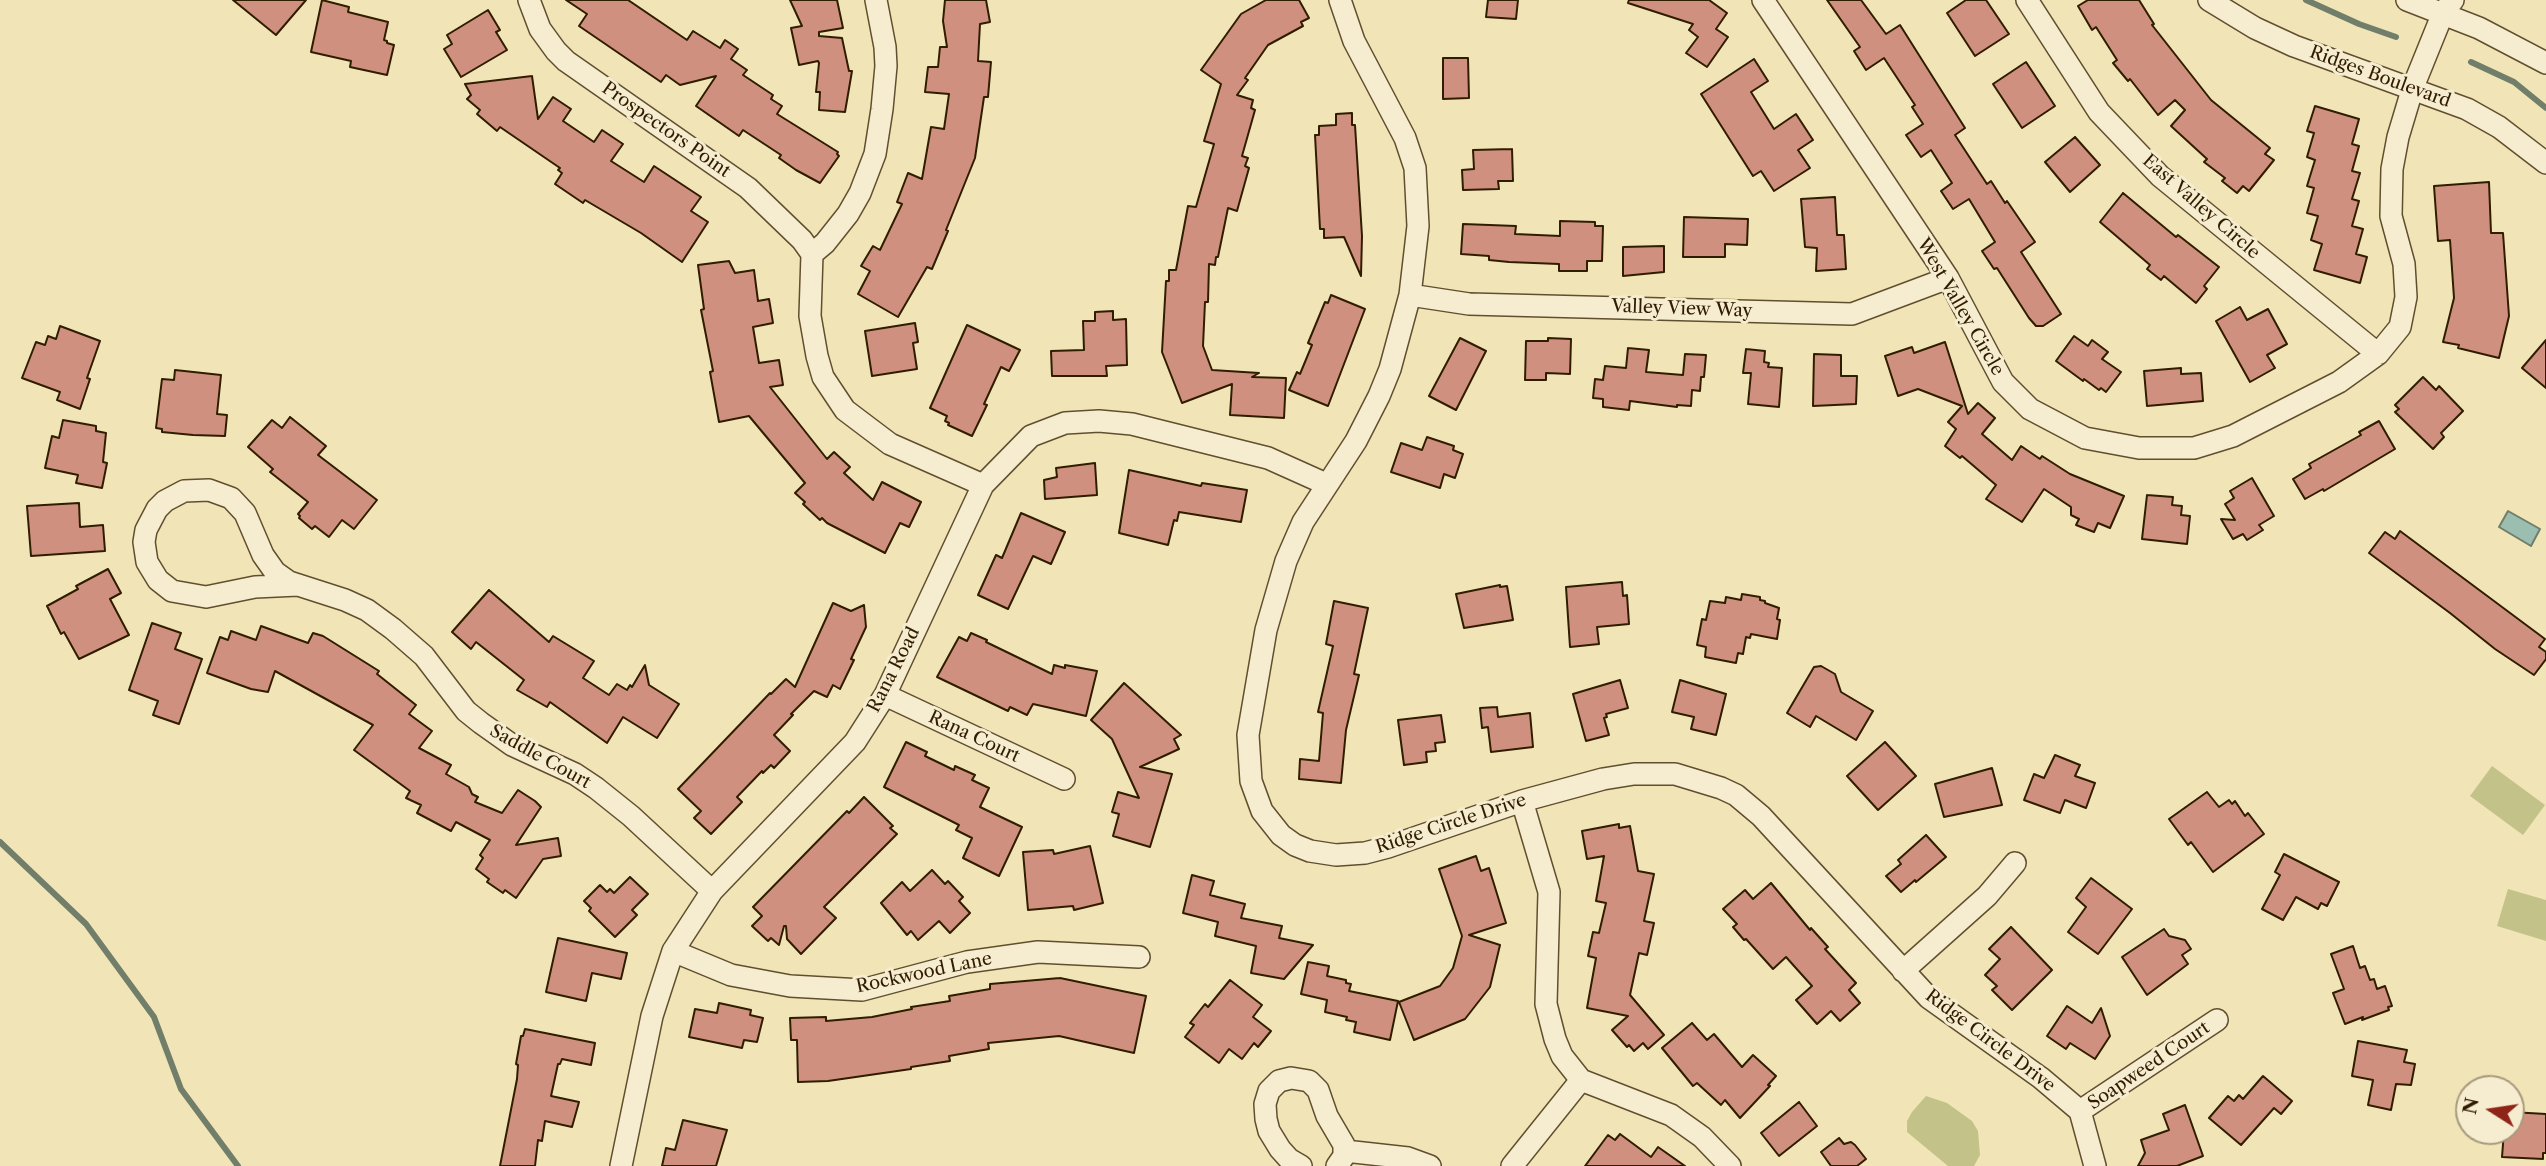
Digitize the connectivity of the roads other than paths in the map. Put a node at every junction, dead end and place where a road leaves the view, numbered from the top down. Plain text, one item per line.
1 (530, 0) edge
2 (876, 0) edge
3 (1340, 0) edge
4 (1763, 0) edge
5 (2027, 0) edge
6 (2209, 0) edge
7 (2407, 0) edge
8 (2448, 6) edge
9 (2546, 63) edge
10 (2413, 87) junction
11 (2546, 163) edge
12 (813, 254) junction
13 (1948, 278) junction
14 (1410, 296) junction
15 (2378, 354) junction
16 (1326, 484) junction
17 (983, 485) junction
18 (298, 585) junction
19 (885, 695) junction
20 (1063, 779) dead end
21 (1522, 801) junction
22 (2015, 863) dead end
23 (712, 891) junction
24 (673, 951) junction
25 (1139, 957) dead end
26 (1903, 971) junction
27 (2217, 1020) dead end
28 (1581, 1080) junction
29 (2080, 1111) junction
30 (1341, 1158) edge
31 (621, 1166) edge
32 (1301, 1166) edge
33 (1430, 1166) edge
34 (1512, 1166) edge
35 (1730, 1166) edge
36 (2095, 1166) edge

1 - 12 street, Prospectors Point
2 - 12 street
3 - 14 street, Ridge Circle Drive
4 - 13 street, West Valley Circle
5 - 15 street, East Valley Circle
6 - 10 street, Ridges Boulevard
7 - 8 street
8 - 9 street
8 - 10 street, West Valley Circle
10 - 11 street, Ridges Boulevard
10 - 15 street, West Valley Circle
12 - 17 street
13 - 14 street, Valley View Way
13 - 15 street, West Valley Circle
14 - 16 street, Ridge Circle Drive
16 - 17 street, Rana Road
16 - 21 street, Ridge Circle Drive
17 - 19 street, Rana Road
18 - 18 street, Saddle Court
18 - 23 street, Saddle Court
19 - 20 street, Rana Court
19 - 23 street, Rana Road
21 - 26 street, Ridge Circle Drive
21 - 28 street
22 - 26 street
23 - 24 street, Rana Road
24 - 25 street, Rockwood Lane
24 - 31 street, Rana Road
26 - 29 street, Ridge Circle Drive
27 - 29 street, Soapweed Court
28 - 34 street
28 - 35 street
29 - 36 street
30 - 32 street
30 - 33 street

